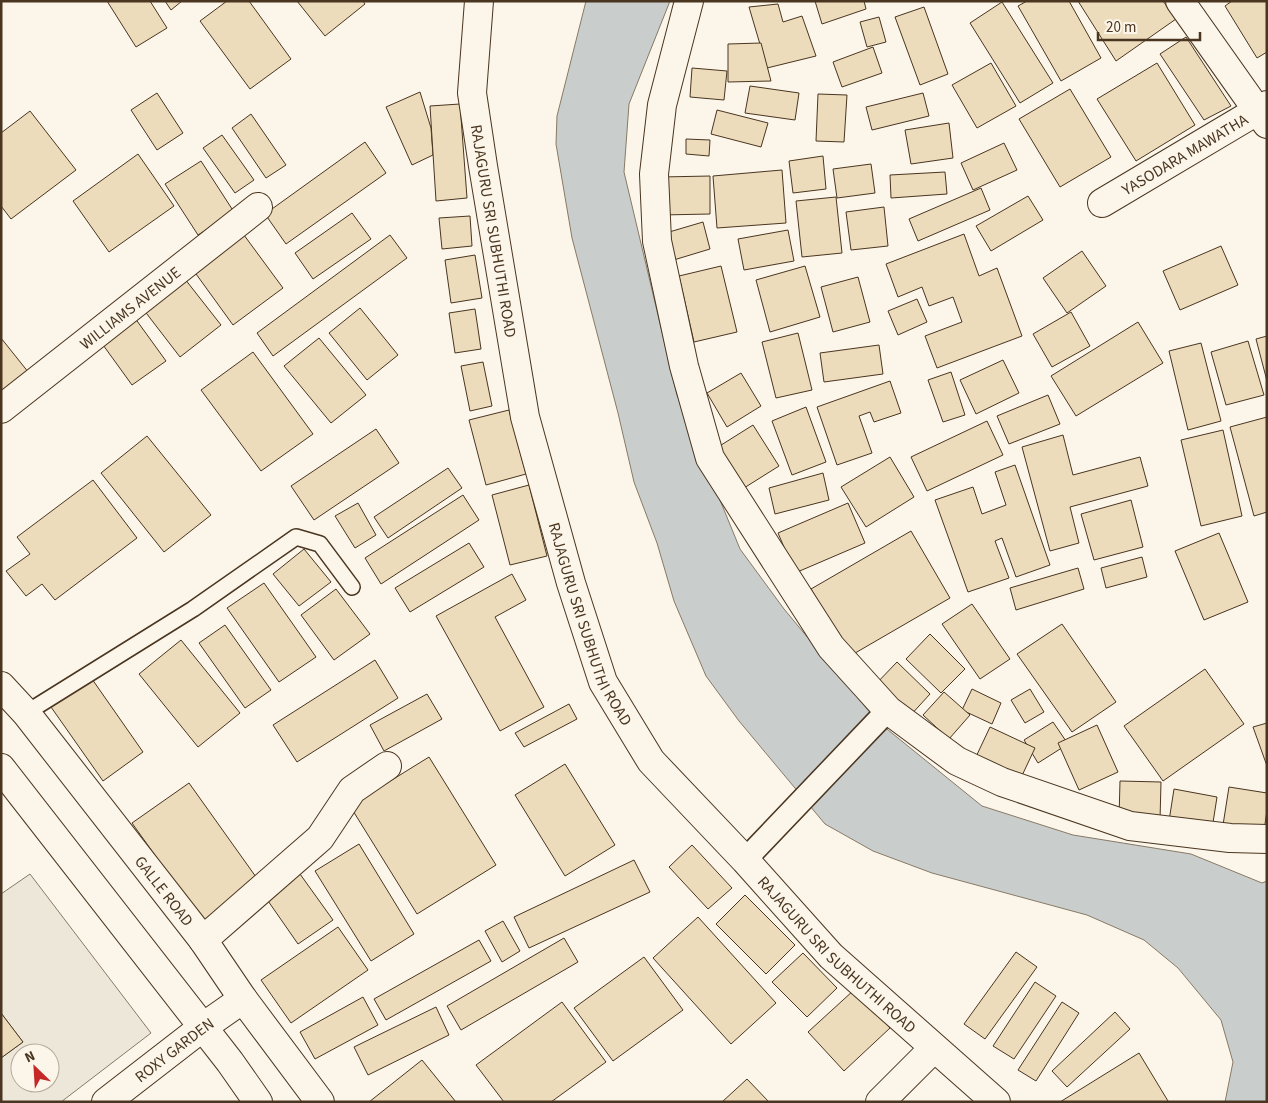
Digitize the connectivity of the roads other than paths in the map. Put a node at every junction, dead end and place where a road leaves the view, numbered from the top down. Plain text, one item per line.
1 (479, 1) edge
2 (689, 1) edge
3 (1180, 1) edge
4 (1264, 113) edge
5 (1102, 203) dead end
6 (258, 208) dead end
7 (1, 409) edge
8 (352, 587) dead end
9 (1, 686) edge
10 (888, 710) junction
11 (26, 713) junction
12 (387, 766) dead end
13 (1, 768) edge
14 (1267, 839) edge
15 (745, 860) junction
16 (202, 940) junction
17 (243, 999) junction
18 (203, 1027) junction
19 (934, 1048) junction
20 (106, 1102) edge
21 (258, 1102) edge
22 (320, 1102) edge
23 (880, 1102) edge
24 (996, 1102) edge

1 - 15 main road, RAJAGURU SRI SUBHUTHI ROAD
2 - 10 main road
3 - 4 main road
4 - 5 main road, YASODARA MAWATHA
6 - 7 main road, WILLIAMS AVENUE
8 - 11 lane
9 - 11 main road, GALLE ROAD
10 - 14 main road
10 - 15 street
11 - 16 main road, GALLE ROAD
12 - 16 main road
13 - 18 main road
15 - 19 main road, RAJAGURU SRI SUBHUTHI ROAD
16 - 17 main road, GALLE ROAD
17 - 18 main road, ROXY GARDEN
17 - 22 main road, GALLE ROAD
18 - 20 main road, ROXY GARDEN
18 - 21 main road
19 - 23 main road
19 - 24 main road, RAJAGURU SRI SUBHUTHI ROAD

